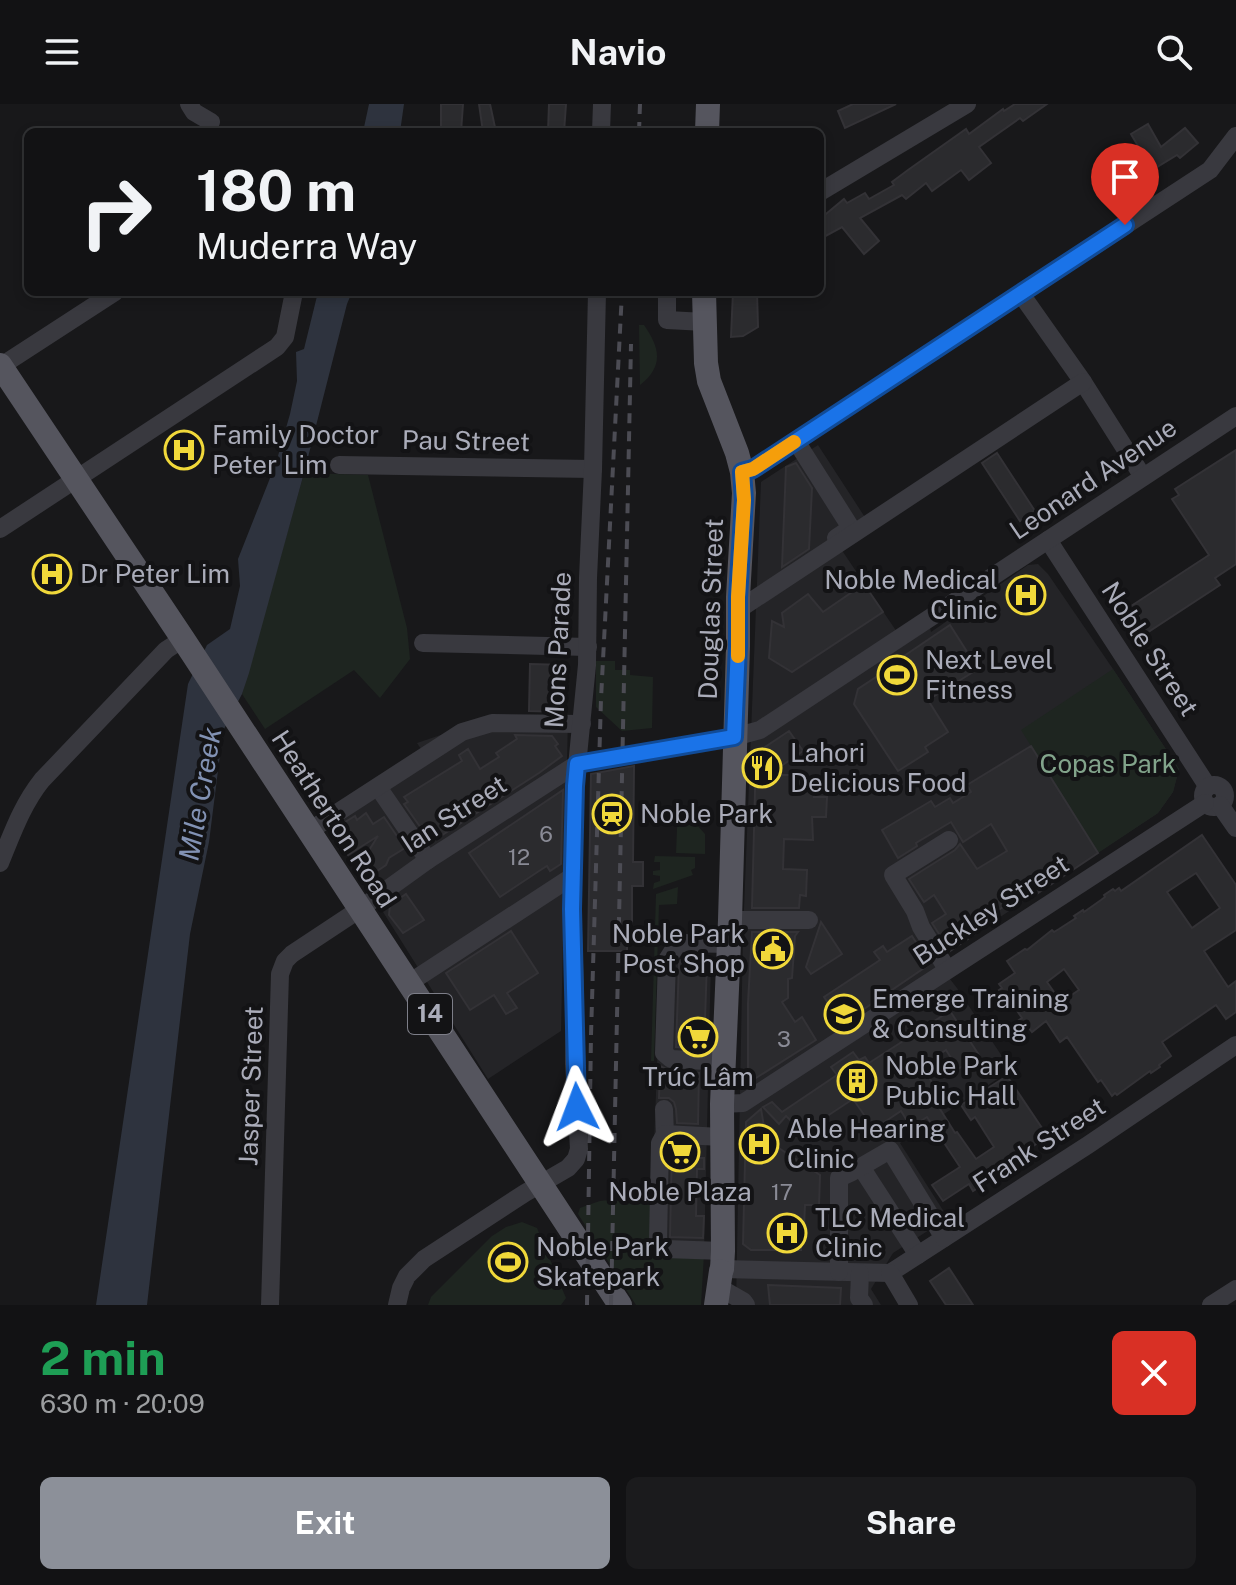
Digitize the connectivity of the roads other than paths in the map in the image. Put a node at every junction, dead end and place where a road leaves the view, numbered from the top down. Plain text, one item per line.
1 (189, 104) edge
2 (602, 104) edge
3 (708, 104) edge
4 (967, 104) edge
5 (211, 119) edge
6 (601, 128) edge
7 (707, 128) edge
8 (1236, 136) edge
9 (824, 190) edge
10 (1021, 294) junction
11 (109, 296) edge
12 (293, 296) edge
13 (597, 296) edge
14 (667, 296) edge
15 (704, 296) edge
16 (705, 322) junction
17 (0, 365) edge
18 (1083, 382) junction
19 (1236, 416) edge
20 (796, 441) junction
21 (339, 465) dead end
22 (593, 469) junction
23 (742, 472) junction
24 (1143, 477) junction
25 (77, 479) junction
26 (0, 529) edge
27 (1048, 540) junction
28 (738, 603) junction
29 (183, 639) junction
30 (423, 643) dead end
31 (588, 647) junction
32 (582, 724) junction
33 (734, 737) junction
34 (577, 764) junction
35 (378, 787) junction
36 (1218, 793) edge
37 (1236, 828) edge
38 (309, 831) junction
39 (949, 840) dead end
40 (428, 860) junction
41 (0, 863) edge
42 (573, 876) junction
43 (360, 909) junction
44 (809, 920) dead end
45 (729, 932) junction
46 (947, 969) junction
47 (409, 983) junction
48 (1236, 1045) edge
49 (724, 1062) junction
50 (722, 1104) junction
51 (664, 1109) dead end
52 (665, 1134) junction
53 (721, 1137) junction
54 (861, 1167) junction
55 (541, 1184) junction
56 (919, 1196) junction
57 (890, 1212) junction
58 (944, 1238) junction
59 (918, 1255) junction
60 (839, 1272) junction
61 (860, 1273) junction
62 (890, 1273) junction
63 (721, 1282) edge
64 (1236, 1289) edge
65 (270, 1305) edge
66 (397, 1305) edge
67 (620, 1305) edge
68 (746, 1305) edge
69 (864, 1305) edge
70 (909, 1305) edge
71 (1211, 1305) edge

1 - 5 street
2 - 6 street
3 - 7 main road
4 - 9 street
8 - 10 street
10 - 18 street
10 - 20 street
11 - 17 street
12 - 25 street
13 - 22 street, Mons Parade
14 - 16 street
15 - 16 main road, Douglas Street
16 - 23 main road, Douglas Street
17 - 25 main road, Heatherton Road / 14
18 - 24 street
18 - 28 street
19 - 24 street, Leonard Avenue
20 - 23 street
20 - 28 street
21 - 22 street, Pau Street
22 - 31 street, Mons Parade
23 - 28 main road, Douglas Street
24 - 27 street, Leonard Avenue
25 - 26 street
25 - 29 main road, Heatherton Road / 14
27 - 33 street, Leonard Avenue
27 - 36 street, Noble Street
28 - 33 main road, Douglas Street
29 - 38 main road, Heatherton Road / 14
29 - 41 street
30 - 31 street
31 - 32 street, Mons Parade
32 - 34 street, Mons Parade
32 - 35 street
33 - 34 street, Leonard Avenue
33 - 45 main road, Douglas Street
34 - 40 street, Ian Street
34 - 42 street, Mons Parade
35 - 38 street
35 - 40 street
36 - 37 street, Noble Street
36 - 46 street, Buckley Street
38 - 43 main road, Heatherton Road / 14
39 - 46 street
40 - 43 street, Ian Street
42 - 47 street
42 - 55 street, Mons Parade
43 - 47 main road, Heatherton Road / 14
43 - 65 street, Jasper Street
44 - 45 street
45 - 49 main road, Douglas Street
45 - 49 street
46 - 50 street, Buckley Street
47 - 55 main road, Heatherton Road / 14
48 - 58 street, Frank Street
49 - 50 main road, Douglas Street
50 - 53 main road, Douglas Street
51 - 52 street
52 - 53 street
52 - 63 street
53 - 63 main road, Douglas Street
54 - 56 street
54 - 57 street
54 - 60 street
55 - 66 street, Mons Parade
55 - 67 main road, Heatherton Road / 14
56 - 57 street
56 - 58 street
57 - 59 street
58 - 59 street, Frank Street
59 - 62 street, Frank Street
60 - 61 street
60 - 63 street
61 - 62 street
61 - 69 street
62 - 70 street
63 - 68 street
64 - 71 street

